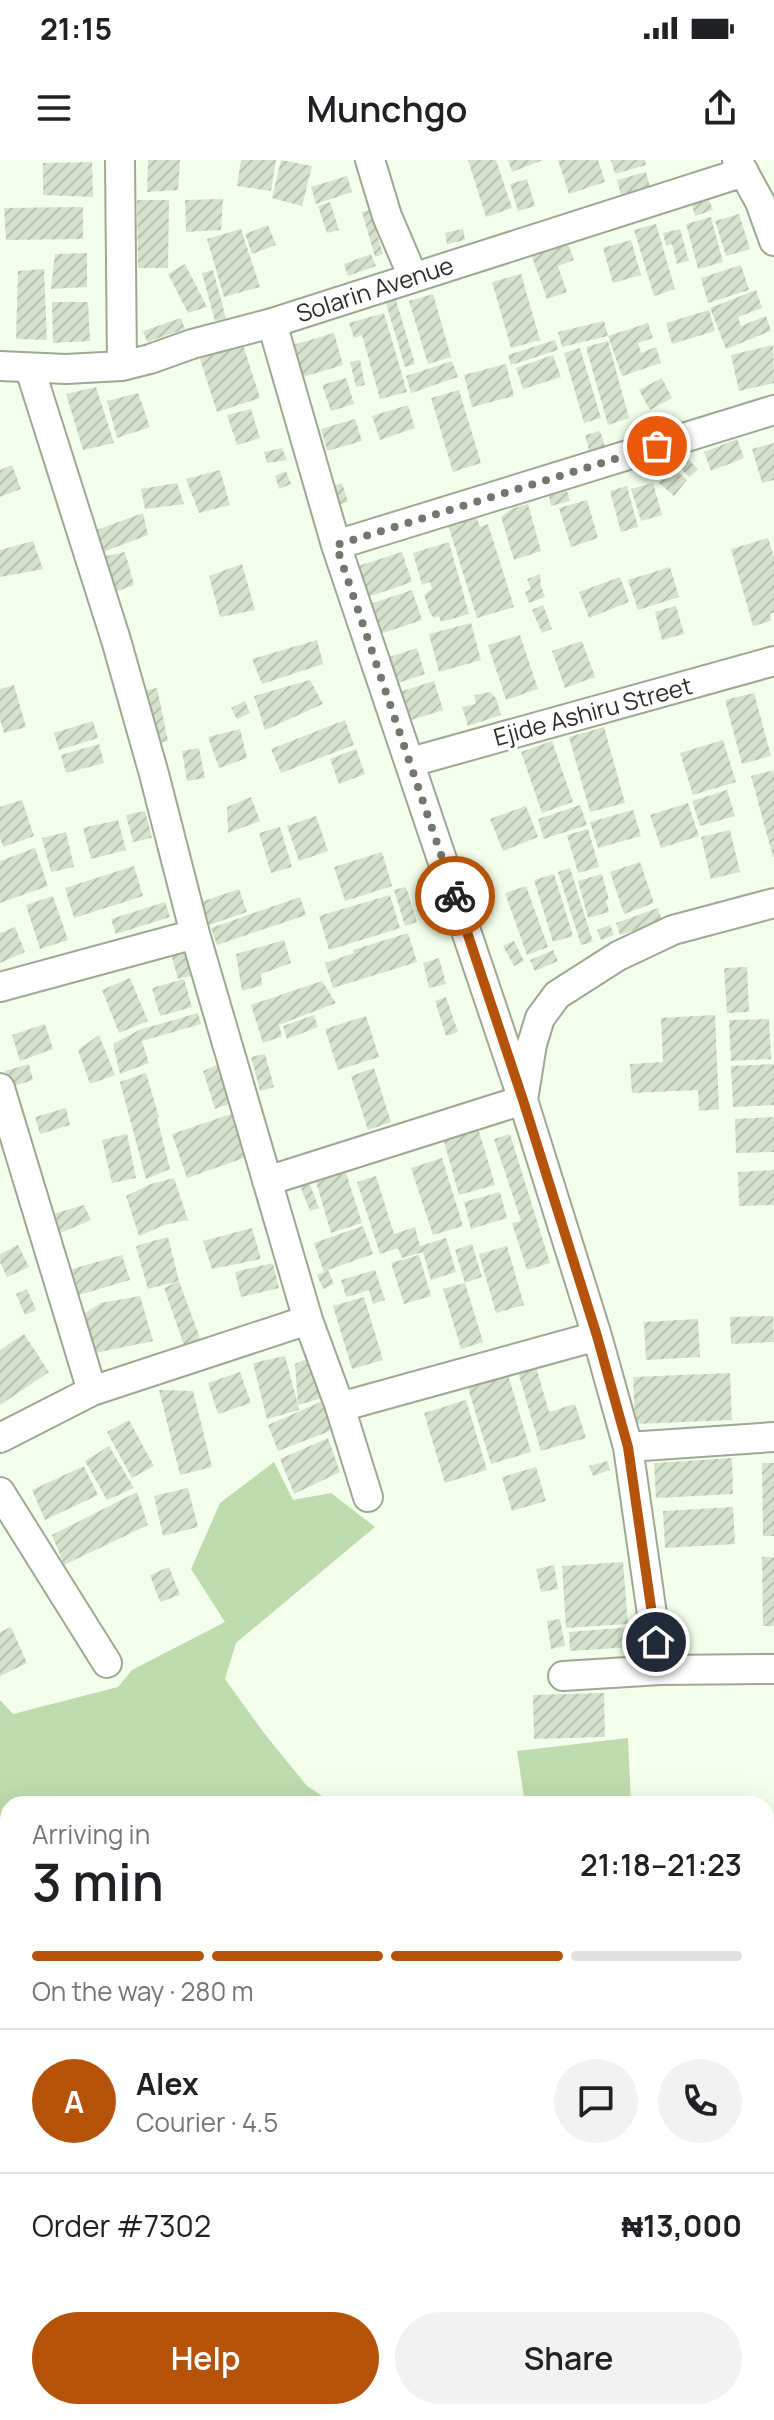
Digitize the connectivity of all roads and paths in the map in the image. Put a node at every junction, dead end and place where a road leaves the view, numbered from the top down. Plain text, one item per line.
1 (120, 160) edge
2 (370, 160) edge
3 (740, 166) edge
4 (767, 204) edge
5 (774, 241) edge
6 (413, 277) junction
7 (272, 323) junction
8 (0, 366) edge
9 (122, 366) junction
10 (30, 369) junction
11 (774, 410) edge
12 (336, 545) junction
13 (774, 661) edge
14 (411, 762) junction
15 (774, 903) edge
16 (195, 934) junction
17 (0, 987) edge
18 (0, 1088) edge
19 (523, 1100) junction
20 (267, 1181) junction
21 (308, 1320) junction
22 (597, 1336) junction
23 (92, 1391) junction
24 (340, 1407) junction
25 (774, 1437) edge
26 (0, 1438) edge
27 (628, 1447) junction
28 (0, 1492) edge
29 (368, 1497) dead end
30 (107, 1663) dead end
31 (774, 1669) edge
32 (660, 1670) junction
33 (563, 1676) dead end

1 - 9 street
2 - 6 street
3 - 4 street
3 - 6 street, Solarin Avenue
4 - 5 street
6 - 7 street, Solarin Avenue
7 - 9 street, Solarin Avenue
7 - 12 street
8 - 10 street, Solarin Avenue
9 - 10 street, Solarin Avenue
10 - 16 street
11 - 12 street
12 - 14 street
13 - 14 street, Ejide Ashiru Street
14 - 19 street
15 - 19 street
16 - 17 street
16 - 20 street
18 - 23 street
19 - 20 street
19 - 22 street
20 - 21 street
21 - 23 street
21 - 24 street
22 - 24 street
22 - 27 street
23 - 26 street
24 - 29 street
25 - 27 street
27 - 32 street
28 - 30 street
31 - 32 street
32 - 33 street

